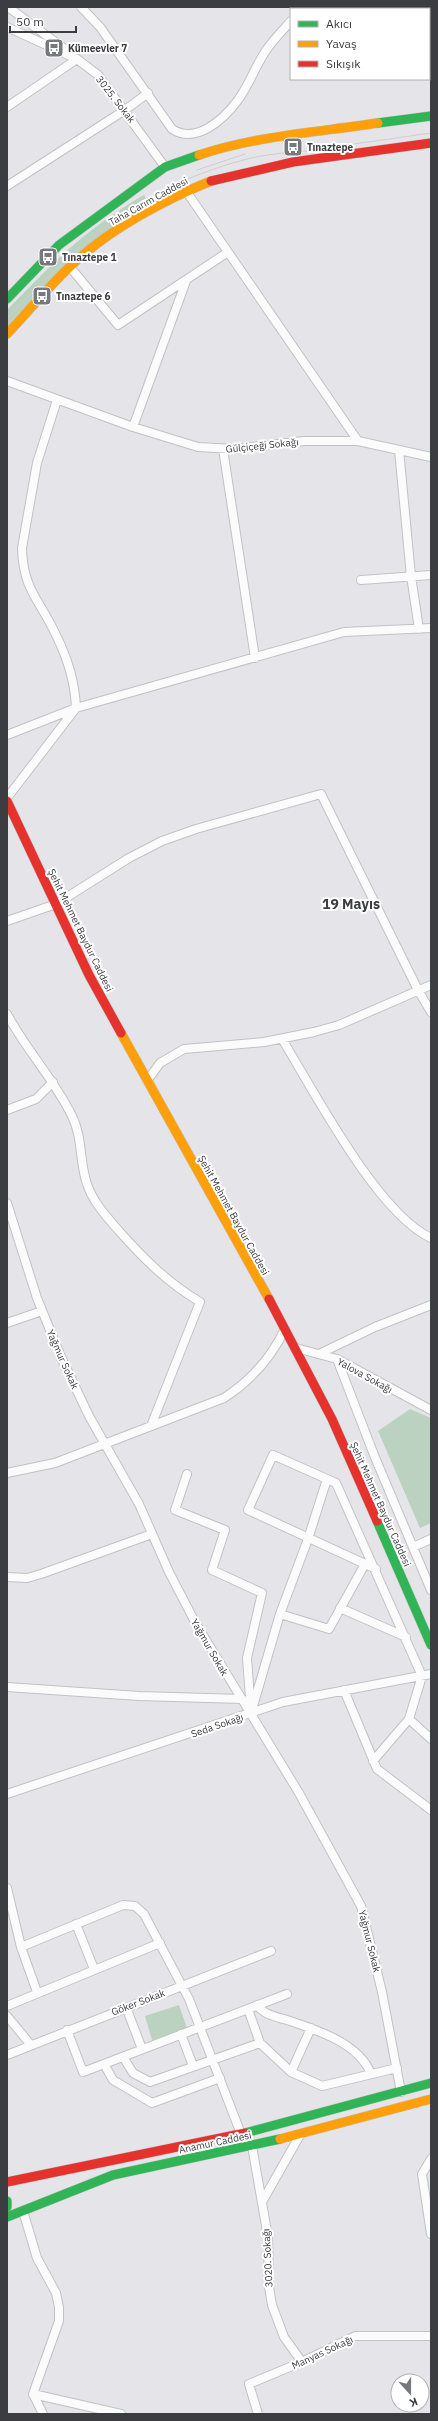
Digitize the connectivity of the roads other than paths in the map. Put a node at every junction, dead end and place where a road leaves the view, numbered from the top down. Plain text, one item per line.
1 (8, 7) edge
2 (81, 7) edge
3 (290, 22) edge
4 (8, 28) edge
5 (78, 59) junction
6 (148, 93) junction
7 (7, 107) edge
8 (125, 110) junction
9 (431, 116) edge
10 (431, 143) edge
11 (165, 167) junction
12 (7, 186) edge
13 (186, 191) junction
14 (228, 252) junction
15 (70, 267) junction
16 (186, 281) junction
17 (7, 299) edge
18 (7, 334) edge
19 (7, 381) edge
20 (58, 400) junction
21 (132, 427) junction
22 (358, 441) junction
23 (223, 449) junction
24 (399, 450) junction
25 (431, 457) edge
26 (431, 575) edge
27 (411, 576) junction
28 (361, 580) dead end
29 (419, 628) junction
30 (431, 628) edge
31 (254, 658) junction
32 (76, 708) junction
33 (7, 735) edge
34 (7, 800) edge
35 (56, 904) junction
36 (7, 921) edge
37 (431, 985) edge
38 (418, 990) junction
39 (431, 1012) edge
40 (7, 1014) edge
41 (282, 1038) junction
42 (147, 1081) junction
43 (53, 1082) junction
44 (7, 1110) edge
45 (7, 1203) edge
46 (431, 1238) edge
47 (431, 1305) edge
48 (42, 1311) junction
49 (7, 1323) edge
50 (285, 1329) junction
51 (296, 1348) junction
52 (320, 1353) junction
53 (337, 1359) junction
54 (431, 1410) edge
55 (151, 1426) junction
56 (104, 1444) junction
57 (7, 1473) edge
58 (187, 1474) dead end
59 (327, 1479) junction
60 (152, 1534) junction
61 (308, 1539) junction
62 (431, 1539) edge
63 (414, 1547) junction
64 (365, 1564) junction
65 (376, 1569) junction
66 (7, 1577) edge
67 (431, 1590) edge
68 (340, 1608) junction
69 (280, 1614) junction
70 (406, 1637) junction
71 (430, 1640) edge
72 (431, 1674) edge
73 (422, 1676) junction
74 (7, 1687) edge
75 (344, 1690) junction
76 (242, 1699) junction
77 (251, 1713) junction
78 (409, 1719) junction
79 (431, 1739) edge
80 (373, 1761) junction
81 (7, 1794) edge
82 (431, 1810) edge
83 (7, 1888) edge
84 (76, 1924) junction
85 (160, 1943) junction
86 (21, 1947) junction
87 (270, 1951) dead end
88 (94, 1969) junction
89 (182, 1985) junction
90 (37, 1992) junction
91 (287, 1994) dead end
92 (257, 2005) junction
93 (7, 2006) edge
94 (126, 2007) junction
95 (248, 2009) junction
96 (7, 2016) edge
97 (200, 2027) junction
98 (311, 2028) junction
99 (67, 2030) junction
100 (181, 2034) junction
101 (260, 2043) junction
102 (30, 2044) junction
103 (142, 2050) junction
104 (7, 2055) edge
105 (123, 2056) junction
106 (212, 2059) junction
107 (104, 2064) junction
108 (193, 2066) junction
109 (397, 2068) junction
110 (291, 2072) junction
111 (371, 2074) junction
112 (220, 2078) junction
113 (431, 2084) edge
114 (401, 2092) junction
115 (431, 2099) edge
116 (242, 2134) junction
117 (300, 2135) junction
118 (252, 2146) junction
119 (431, 2159) edge
120 (8, 2181) edge
121 (428, 2197) edge
122 (7, 2201) edge
123 (262, 2202) junction
124 (7, 2206) edge
125 (23, 2211) junction
126 (7, 2217) edge
127 (431, 2234) edge
128 (431, 2336) edge
129 (302, 2362) junction
130 (33, 2394) junction
131 (43, 2414) edge
132 (121, 2414) edge
133 (258, 2414) edge

1 - 5 street
2 - 6 street
3 - 6 street
4 - 5 street, 3025. Sokak
5 - 7 street
5 - 8 street, 3025. Sokak
6 - 8 street
8 - 11 street, 3025. Sokak
8 - 12 street
9 - 11 street, Taha Carım Caddesi
10 - 13 street, Taha Carım Caddesi
11 - 17 street, Taha Carım Caddesi
13 - 14 street
13 - 15 street, Taha Carım Caddesi
14 - 16 street
14 - 22 street
15 - 16 street
15 - 18 street, Taha Carım Caddesi
16 - 21 street
19 - 20 street, Gülçiçeği Sokağı
20 - 21 street, Gülçiçeği Sokağı
20 - 32 street
21 - 23 street, Gülçiçeği Sokağı
22 - 23 street, Gülçiçeği Sokağı
22 - 24 street, Gülçiçeği Sokağı
23 - 31 street
24 - 25 street, Gülçiçeği Sokağı
24 - 27 street
26 - 27 street
27 - 28 street
27 - 29 street
29 - 30 street
29 - 31 street
31 - 32 street
32 - 33 street
32 - 34 street
34 - 35 street, Şehit Mehmet Baydur Caddesi
35 - 36 street
35 - 38 street
35 - 42 street, Şehit Mehmet Baydur Caddesi
37 - 38 street
38 - 39 street
38 - 41 street
40 - 43 street
41 - 42 street
41 - 46 street
42 - 50 street, Şehit Mehmet Baydur Caddesi
43 - 44 street
43 - 55 street
45 - 48 street, Yağmur Sokak
47 - 52 street
48 - 49 street
48 - 56 street, Yağmur Sokak
50 - 51 street, Şehit Mehmet Baydur Caddesi
50 - 55 street
51 - 52 street, Yalova Sokağı
51 - 71 street, Şehit Mehmet Baydur Caddesi
52 - 53 street, Yalova Sokağı
53 - 54 street, Yalova Sokağı
53 - 63 street
55 - 56 street
56 - 57 street
56 - 60 street, Yağmur Sokak
58 - 77 street
59 - 61 street
59 - 61 street
59 - 65 street
60 - 66 street
60 - 76 street, Yağmur Sokak
61 - 64 street
61 - 69 street
62 - 63 street
63 - 67 street
64 - 65 street
64 - 68 street
65 - 70 street
68 - 69 street
68 - 70 street
69 - 77 street
70 - 73 street
72 - 73 street, Seda Sokağı
73 - 75 street, Seda Sokağı
73 - 78 street
74 - 76 street
75 - 77 street, Seda Sokağı
75 - 80 street
76 - 77 street, Yağmur Sokak
77 - 81 street, Seda Sokağı
77 - 109 street, Yağmur Sokak
78 - 79 street
78 - 80 street
80 - 82 street
83 - 86 street
84 - 85 street
84 - 86 street
84 - 88 street
85 - 88 street
85 - 89 street
86 - 90 street
87 - 89 street, Göker Sokak
88 - 90 street
89 - 94 street, Göker Sokak
89 - 97 street
90 - 93 street
91 - 92 street
92 - 95 street
92 - 98 street
94 - 99 street, Göker Sokak
94 - 103 street
95 - 97 street
95 - 101 street
96 - 102 street
97 - 100 street
97 - 106 street
98 - 110 street
98 - 111 street
99 - 102 street, Göker Sokak
99 - 107 street
100 - 103 street
100 - 108 street
101 - 106 street
101 - 110 street
102 - 104 street, Göker Sokak
103 - 105 street
105 - 107 street
105 - 108 street
106 - 108 street
106 - 112 street
107 - 112 street
109 - 111 street
109 - 114 street, Yağmur Sokak
110 - 111 street
112 - 116 street
113 - 114 street, Anamur Caddesi
114 - 116 street, Anamur Caddesi
115 - 117 street, Anamur Caddesi
116 - 118 street
116 - 120 street, Anamur Caddesi
117 - 118 street, Anamur Caddesi
117 - 123 street
118 - 123 street, 3020. Sokağı
118 - 125 street, Anamur Caddesi
119 - 121 street
121 - 127 street
122 - 124 street
123 - 129 street, 3020. Sokağı
125 - 126 street, Anamur Caddesi
125 - 130 street
128 - 129 street, Manyas Sokağı
129 - 133 street, Manyas Sokağı
130 - 131 street
130 - 132 street

